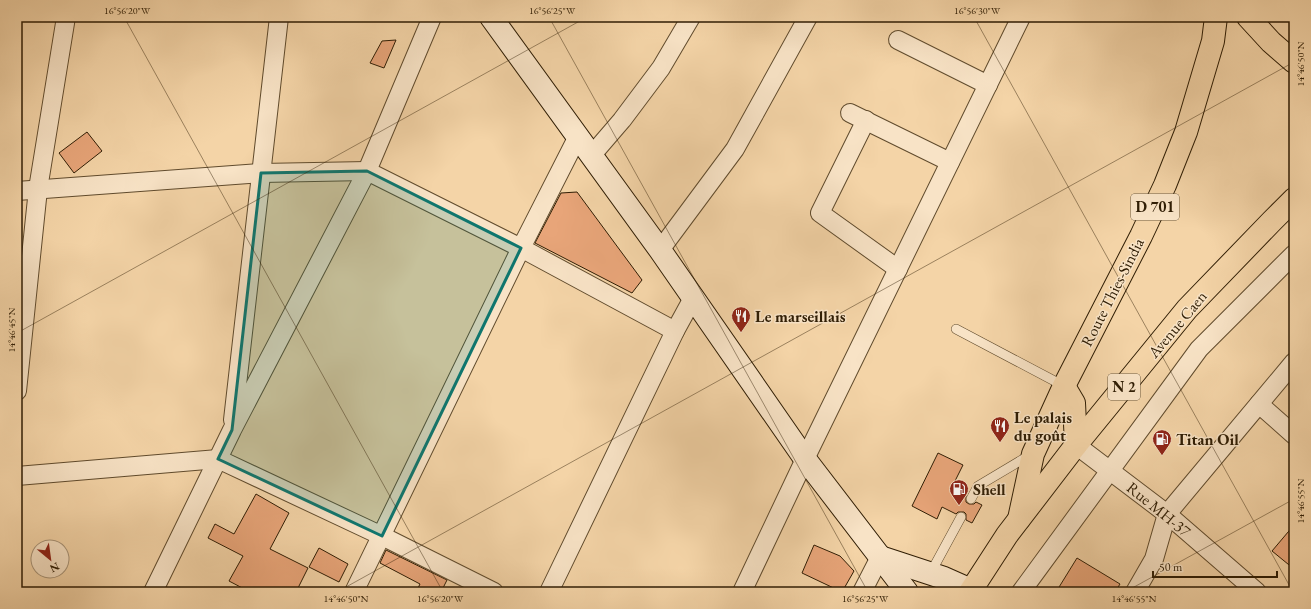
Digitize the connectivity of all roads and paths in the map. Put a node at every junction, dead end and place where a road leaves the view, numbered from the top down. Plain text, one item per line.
1 (66, 17) edge
2 (279, 17) edge
3 (432, 17) edge
4 (491, 17) edge
5 (691, 17) edge
6 (808, 17) edge
7 (1021, 17) edge
8 (1216, 17) edge
9 (1248, 17) edge
10 (898, 40) dead end
11 (1294, 62) edge
12 (988, 85) junction
13 (578, 136) junction
14 (592, 156) junction
15 (950, 162) junction
16 (368, 171) junction
17 (261, 173) junction
18 (38, 189) junction
19 (17, 191) edge
20 (1294, 199) edge
21 (521, 248) junction
22 (660, 250) junction
23 (1294, 254) edge
24 (898, 269) junction
25 (693, 298) junction
26 (956, 329) dead end
27 (675, 331) junction
28 (1294, 362) edge
29 (1064, 386) junction
30 (17, 391) edge
31 (1259, 404) junction
32 (232, 430) junction
33 (1294, 435) edge
34 (1076, 445) junction
35 (1033, 454) junction
36 (218, 459) junction
37 (805, 459) junction
38 (1110, 470) junction
39 (17, 476) edge
40 (971, 499) dead end
41 (1167, 514) junction
42 (961, 517) dead end
43 (1019, 519) junction
44 (382, 536) junction
45 (880, 557) junction
46 (930, 574) junction
47 (971, 591) edge
48 (153, 592) edge
49 (354, 592) edge
50 (494, 592) edge
51 (549, 592) edge
52 (742, 592) edge
53 (862, 592) edge
54 (907, 592) edge
55 (1021, 592) edge
56 (1135, 592) edge
57 (1257, 592) edge

1 - 18 street
2 - 17 street
3 - 16 street
4 - 13 main road
5 - 14 street
6 - 22 street
7 - 12 street
8 - 29 main road, Route Thies-Sindia / D 701
9 - 11 main road
10 - 12 street
12 - 15 street
13 - 14 main road
13 - 21 street
14 - 22 main road
15 - 24 street
15 - 24 street
16 - 17 street
16 - 21 street
16 - 32 street
17 - 18 street
17 - 32 street
18 - 19 street
18 - 30 street
20 - 34 main road, Avenue Caen / N 2
21 - 27 street
21 - 44 street
22 - 25 main road
23 - 38 street
24 - 37 street
25 - 27 street
25 - 37 main road
26 - 29 lane
27 - 51 street
28 - 31 street
29 - 34 main road
29 - 35 main road, Route Thies-Sindia / D 701
31 - 33 street
31 - 41 street
32 - 36 street
34 - 38 street, Rue MH-37
34 - 43 main road, Avenue Caen / N 2
35 - 40 lane
35 - 43 main road, Route Thies-Sindia / D 701
36 - 39 street
36 - 44 street
36 - 48 street
37 - 45 main road
37 - 52 street
38 - 41 street, Rue MH-37
38 - 55 street
41 - 56 street
41 - 57 street, Rue MH-37
42 - 46 lane
43 - 47 main road, Avenue Caen / N 2
44 - 49 street
44 - 50 street
45 - 46 main road
45 - 53 street
45 - 54 main road
46 - 47 main road

